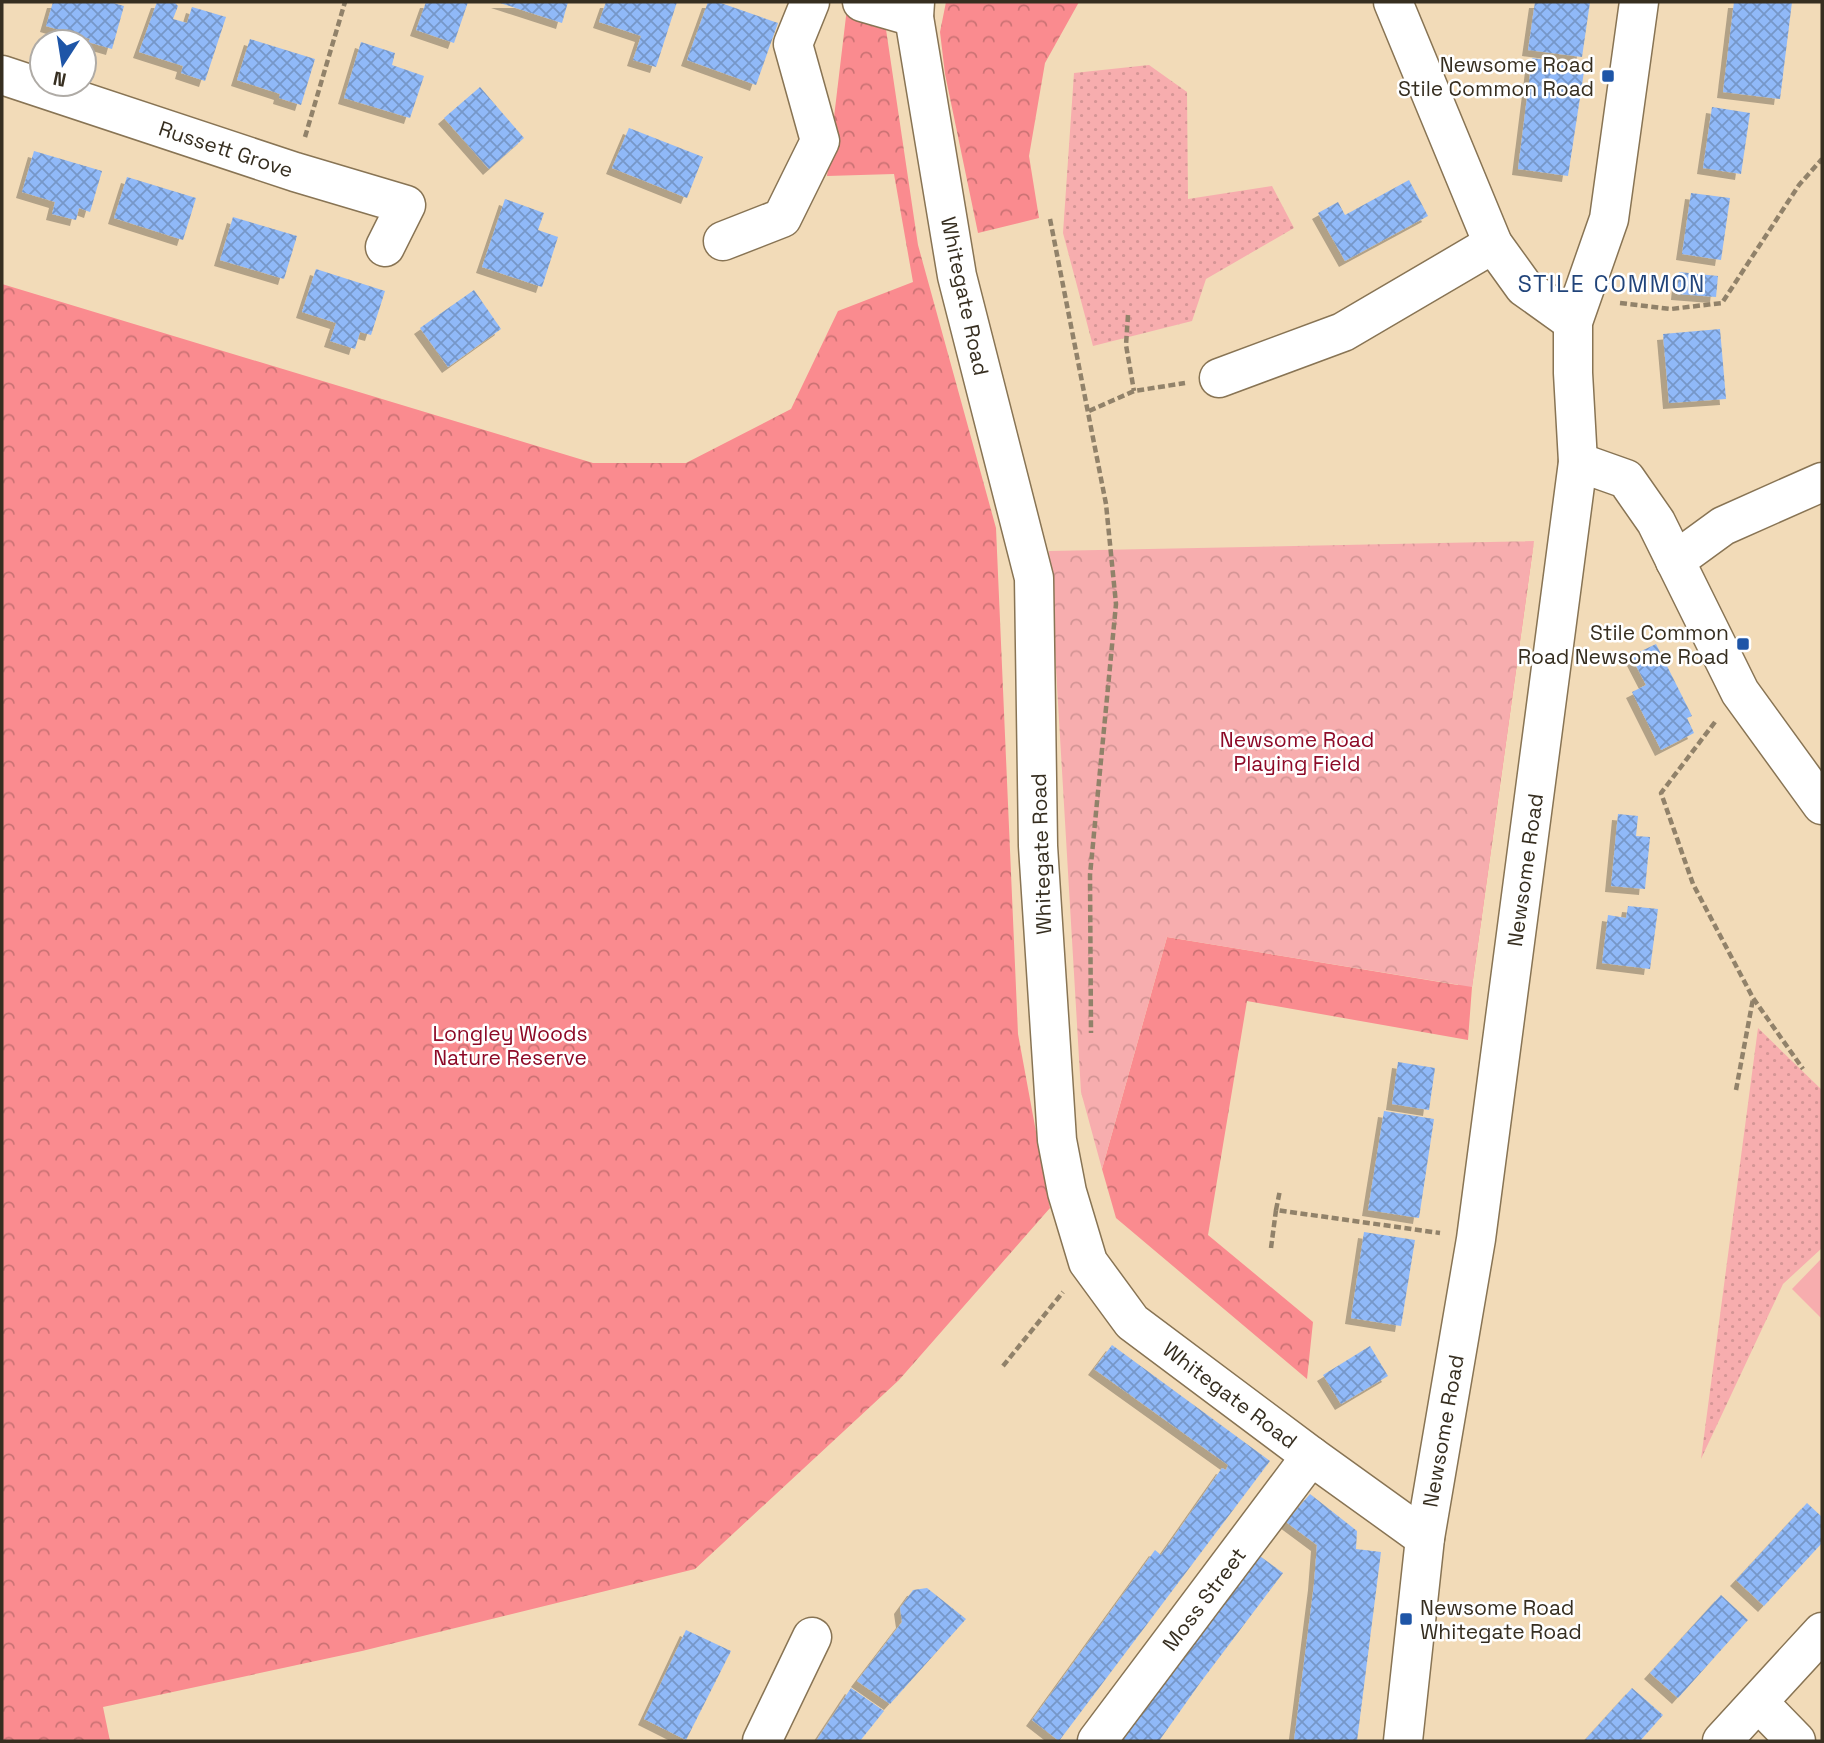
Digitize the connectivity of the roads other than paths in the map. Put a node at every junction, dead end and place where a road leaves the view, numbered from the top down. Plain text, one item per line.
1 (810, 2) edge
2 (862, 2) edge
3 (1393, 2) edge
4 (1639, 2) edge
5 (919, 7) edge
6 (2, 75) edge
7 (723, 241) dead end
8 (1493, 244) junction
9 (385, 247) dead end
10 (1578, 310) junction
11 (1219, 378) road end
12 (1578, 462) junction
13 (1822, 482) edge
14 (1675, 561) junction
15 (1822, 805) edge
16 (1311, 1456) junction
17 (1425, 1538) junction
18 (1822, 1632) edge
19 (812, 1637) dead end
20 (1759, 1703) junction
21 (762, 1741) edge
22 (1097, 1741) edge
23 (1403, 1741) edge
24 (1722, 1741) edge
25 (1796, 1741) edge

1 - 7 street
2 - 5 street
3 - 8 street
4 - 10 street, Newsome Road
5 - 16 street, Whitegate Road
6 - 9 street, Russett Grove
8 - 10 street
8 - 11 street
10 - 12 street, Newsome Road
12 - 14 street
12 - 17 street, Newsome Road
13 - 14 street
14 - 15 street
16 - 17 street, Whitegate Road
16 - 22 street, Moss Street
17 - 23 street, Newsome Road
18 - 20 street
19 - 21 street
20 - 24 street
20 - 25 street

